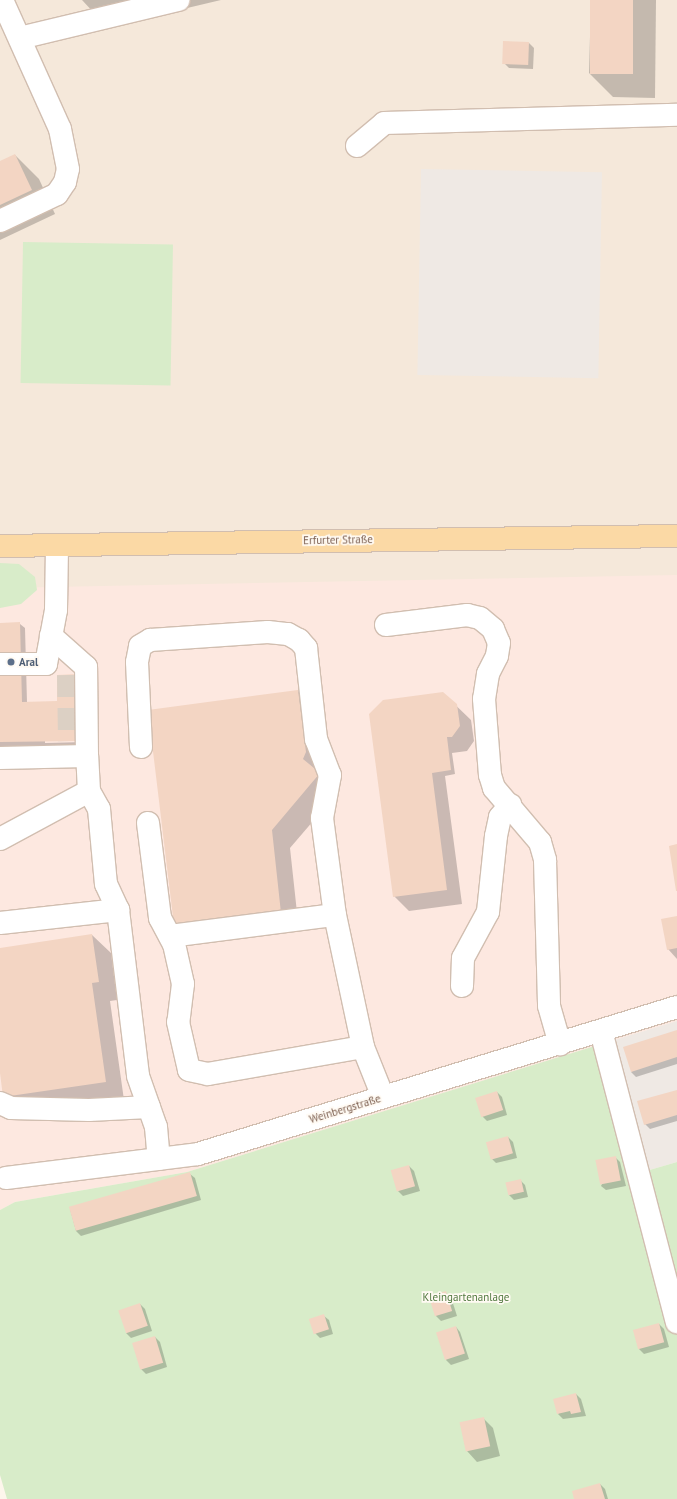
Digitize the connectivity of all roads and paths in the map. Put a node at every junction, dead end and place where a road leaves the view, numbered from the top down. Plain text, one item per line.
1 (2, 0) edge
2 (178, 0) edge
3 (11, 31) edge
4 (677, 115) edge
5 (357, 146) dead end
6 (0, 221) edge
7 (677, 536) edge
8 (0, 546) edge
9 (57, 546) junction
10 (386, 625) dead end
11 (51, 636) junction
12 (68, 651) junction
13 (0, 664) edge
14 (68, 674) tunnel mouth
15 (141, 747) dead end
16 (75, 751) junction
17 (0, 758) edge
18 (89, 791) junction
19 (510, 805) junction
20 (148, 823) dead end
21 (0, 839) edge
22 (118, 910) junction
23 (335, 915) junction
24 (0, 923) edge
25 (170, 936) junction
26 (462, 986) dead end
27 (677, 1007) edge
28 (601, 1031) junction
29 (560, 1044) junction
30 (363, 1047) junction
31 (383, 1097) junction
32 (0, 1103) edge
33 (148, 1107) junction
34 (159, 1159) junction
35 (6, 1178) dead end
36 (677, 1322) edge

1 - 3 street
2 - 3 street
3 - 6 street
4 - 5 street
7 - 9 main road, Erfurter Straße
8 - 9 main road, Erfurter Straße
9 - 11 street
10 - 19 street
11 - 12 street
11 - 13 street
12 - 14 street
12 - 16 street
15 - 23 street
16 - 17 street
16 - 18 street
18 - 21 street
18 - 22 street
19 - 26 street
19 - 29 street
20 - 25 street
22 - 24 street
22 - 33 street
23 - 25 street
23 - 30 street
25 - 30 street
27 - 28 street, Weinbergstraße
28 - 29 street, Weinbergstraße
28 - 36 street
29 - 31 street, Weinbergstraße
30 - 31 street
31 - 34 street, Weinbergstraße
32 - 33 street
33 - 34 street
34 - 35 street, Weinbergstraße

